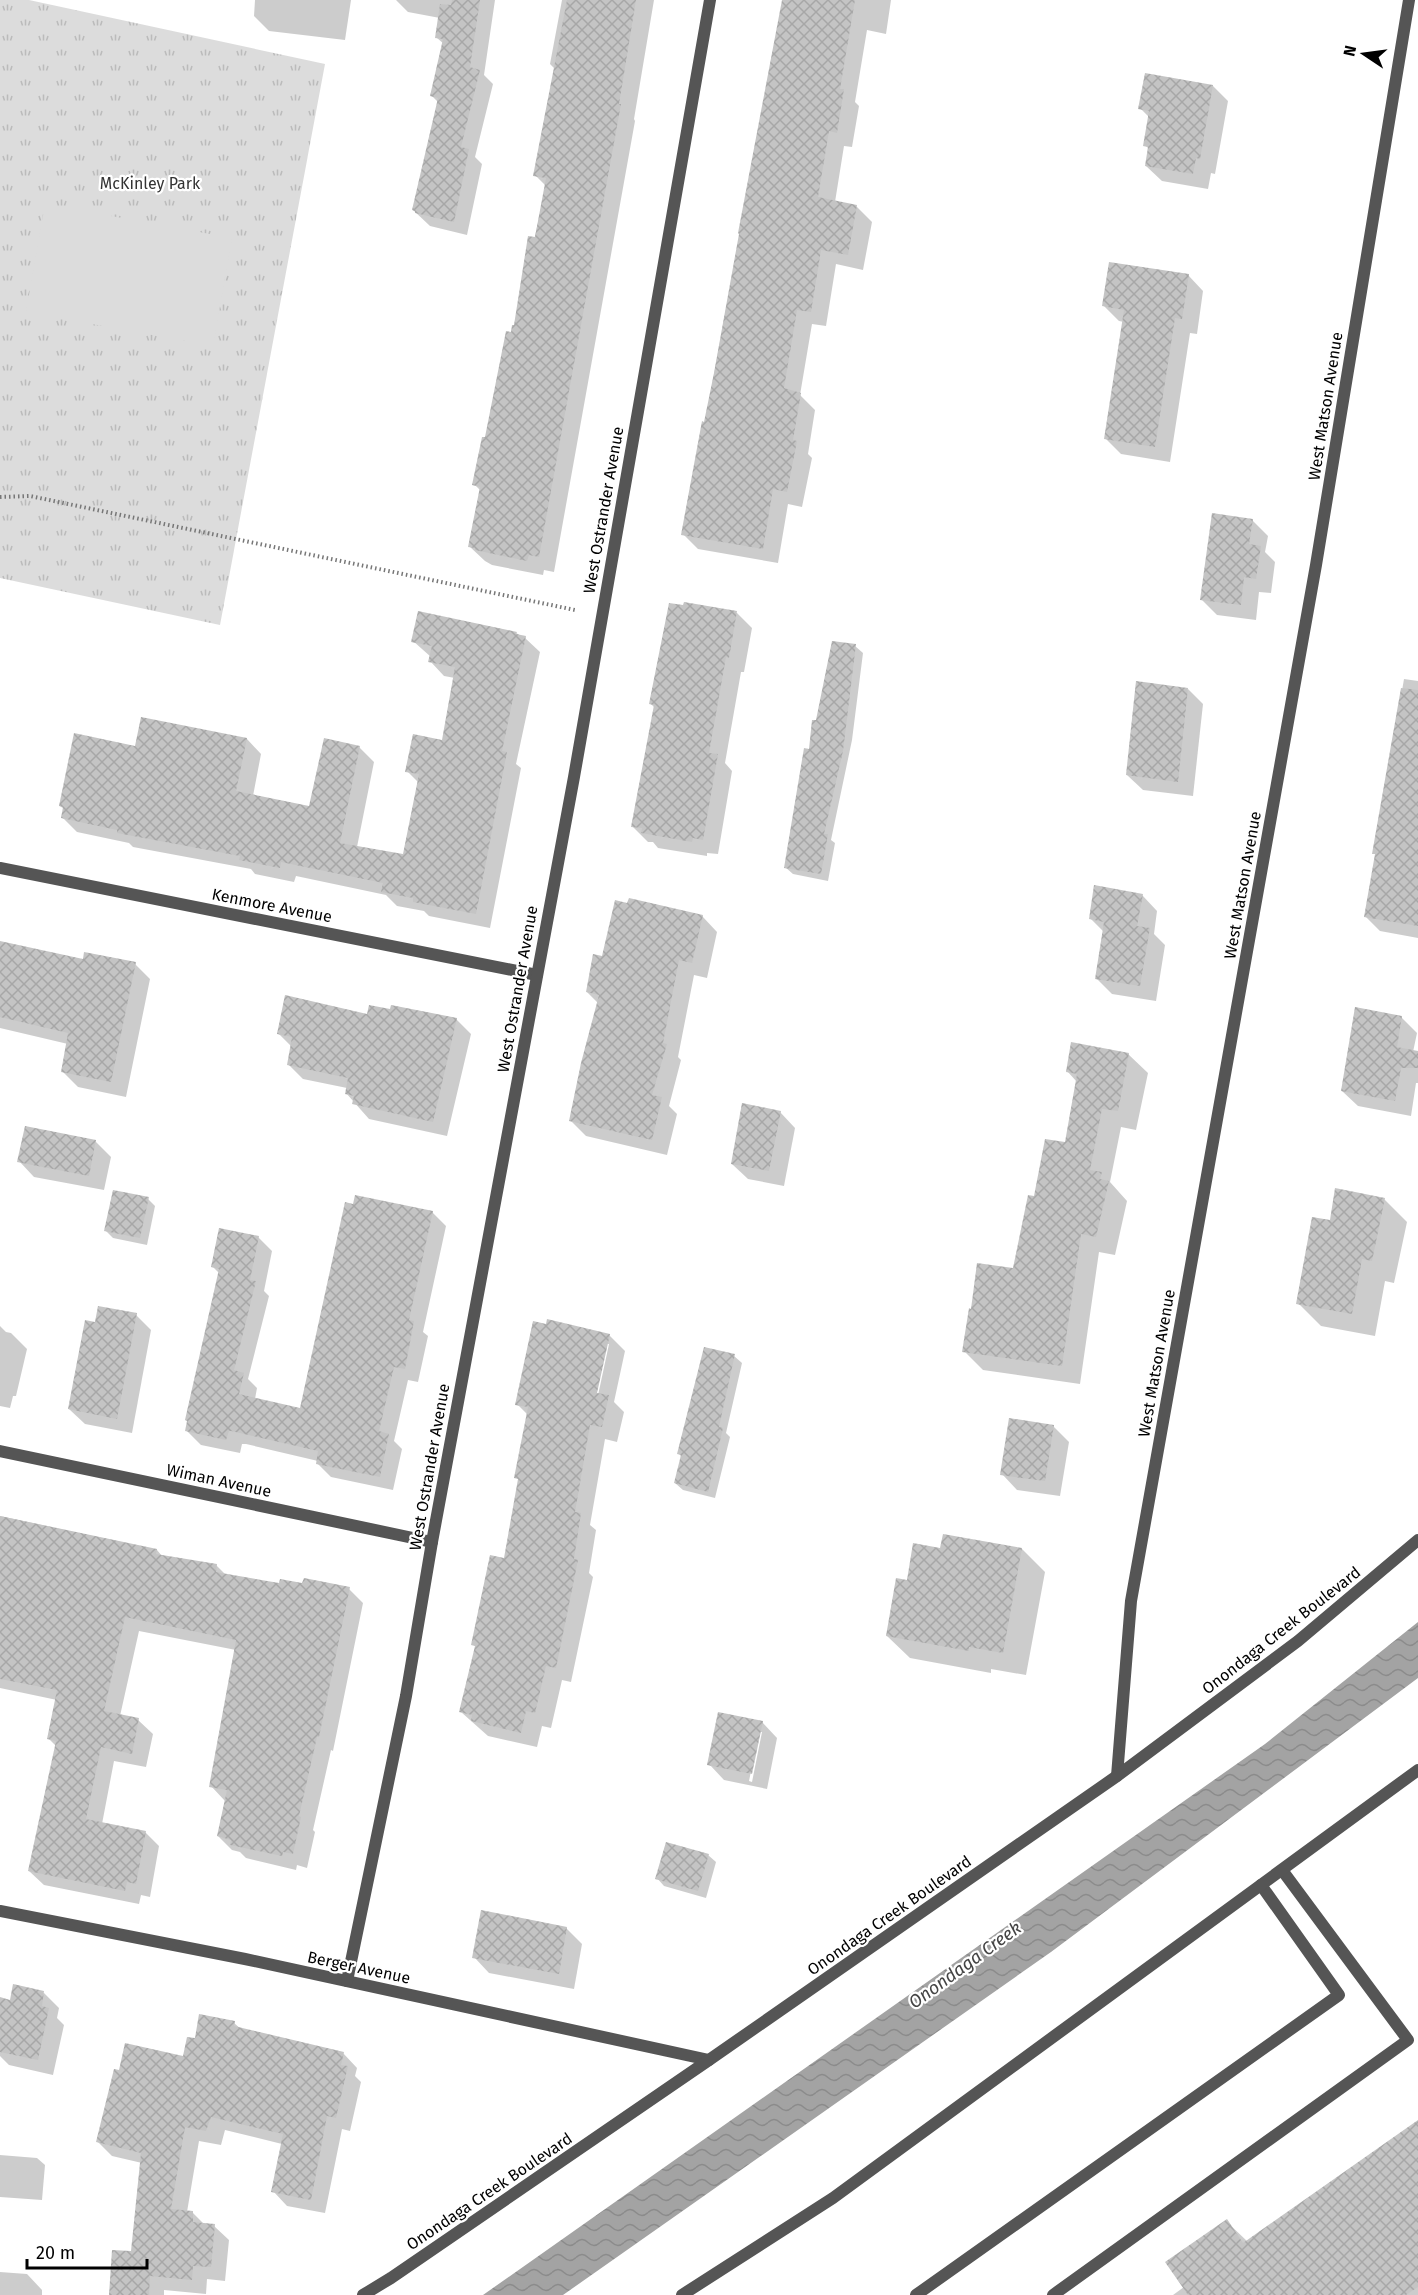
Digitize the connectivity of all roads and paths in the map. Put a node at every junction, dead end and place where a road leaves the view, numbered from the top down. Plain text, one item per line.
1 (710, 0) edge
2 (1410, 0) edge
3 (0, 497) edge
4 (602, 616) junction
5 (0, 868) edge
6 (537, 975) junction
7 (0, 1451) edge
8 (1418, 1540) edge
9 (432, 1542) junction
10 (1418, 1770) edge
11 (1117, 1776) junction
12 (1282, 1870) junction
13 (1261, 1886) junction
14 (0, 1911) edge
15 (347, 1981) junction
16 (709, 2060) junction
17 (363, 2295) edge
18 (682, 2295) edge
19 (916, 2295) edge
20 (1053, 2295) edge

1 - 4 street, West Ostrander Avenue
2 - 11 street, West Matson Avenue
3 - 4 path
4 - 6 street, West Ostrander Avenue
5 - 6 street, Kenmore Avenue
6 - 9 street, West Ostrander Avenue
7 - 9 street, Wiman Avenue
8 - 11 street, Onondaga Creek Boulevard
9 - 15 street, West Ostrander Avenue
10 - 12 street
11 - 16 street, Onondaga Creek Boulevard
12 - 13 street
12 - 20 street
13 - 18 street
13 - 19 street
14 - 15 street, Berger Avenue
15 - 16 street, Berger Avenue
16 - 17 street, Onondaga Creek Boulevard

